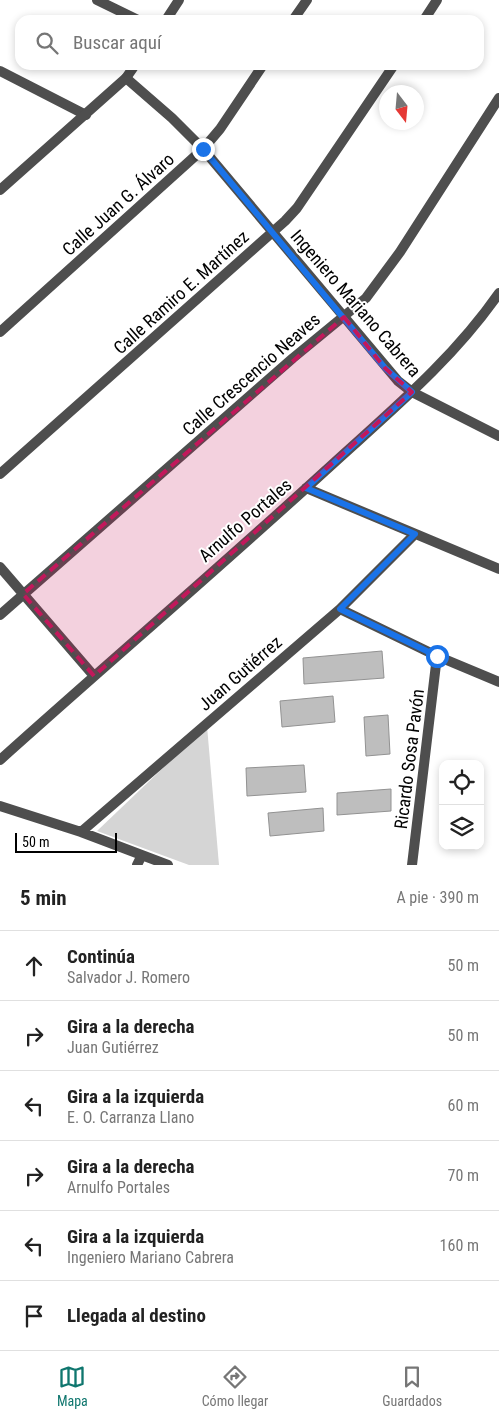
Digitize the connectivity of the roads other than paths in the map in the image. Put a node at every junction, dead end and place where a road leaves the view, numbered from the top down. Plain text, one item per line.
1 (97, 0) edge
2 (179, 0) edge
3 (306, 0) edge
4 (437, 0) edge
5 (128, 15) edge
6 (169, 15) edge
7 (296, 15) edge
8 (427, 15) edge
9 (132, 70) edge
10 (260, 70) edge
11 (391, 70) edge
12 (0, 71) edge
13 (126, 78) junction
14 (499, 98) edge
15 (86, 115) junction
16 (203, 149) junction
17 (0, 190) edge
18 (273, 232) junction
19 (499, 293) edge
20 (344, 317) junction
21 (0, 332) edge
22 (412, 392) junction
23 (499, 436) edge
24 (0, 474) edge
25 (306, 488) junction
26 (415, 534) junction
27 (0, 568) edge
28 (499, 570) edge
29 (23, 594) junction
30 (340, 609) junction
31 (0, 615) edge
32 (437, 656) junction
33 (94, 676) junction
34 (499, 682) edge
35 (0, 760) edge
36 (0, 806) edge
37 (81, 832) junction
38 (142, 854) junction
39 (137, 865) edge
40 (168, 865) edge
41 (412, 865) edge

1 - 5 street
2 - 6 street
3 - 7 street
4 - 8 street
9 - 13 street
10 - 16 street, Calle Juan G. Álvaro
11 - 18 street, Calle Ramiro E. Martínez
12 - 15 street
13 - 15 street
13 - 16 street, Ingeniero Mariano Cabrera
14 - 20 street, Calle Crescencio Neaves
15 - 17 street
16 - 18 street, Ingeniero Mariano Cabrera
16 - 21 street, Calle Juan G. Álvaro
18 - 20 street, Ingeniero Mariano Cabrera
18 - 24 street, Calle Ramiro E. Martínez
19 - 22 street, Arnulfo Portales
20 - 22 street, Ingeniero Mariano Cabrera
20 - 29 street, Calle Crescencio Neaves
22 - 23 street, Ingeniero Mariano Cabrera
22 - 25 street, Arnulfo Portales
25 - 26 street
25 - 33 street, Arnulfo Portales
26 - 28 street
26 - 30 street, Juan Gutiérrez
27 - 29 street
29 - 31 street, Calle Crescencio Neaves
29 - 33 street
30 - 32 street
30 - 37 street, Juan Gutiérrez
32 - 34 street
32 - 41 street, Ricardo Sosa Pavón
33 - 35 street, Arnulfo Portales
36 - 37 street
37 - 38 street
38 - 39 street
38 - 40 street

